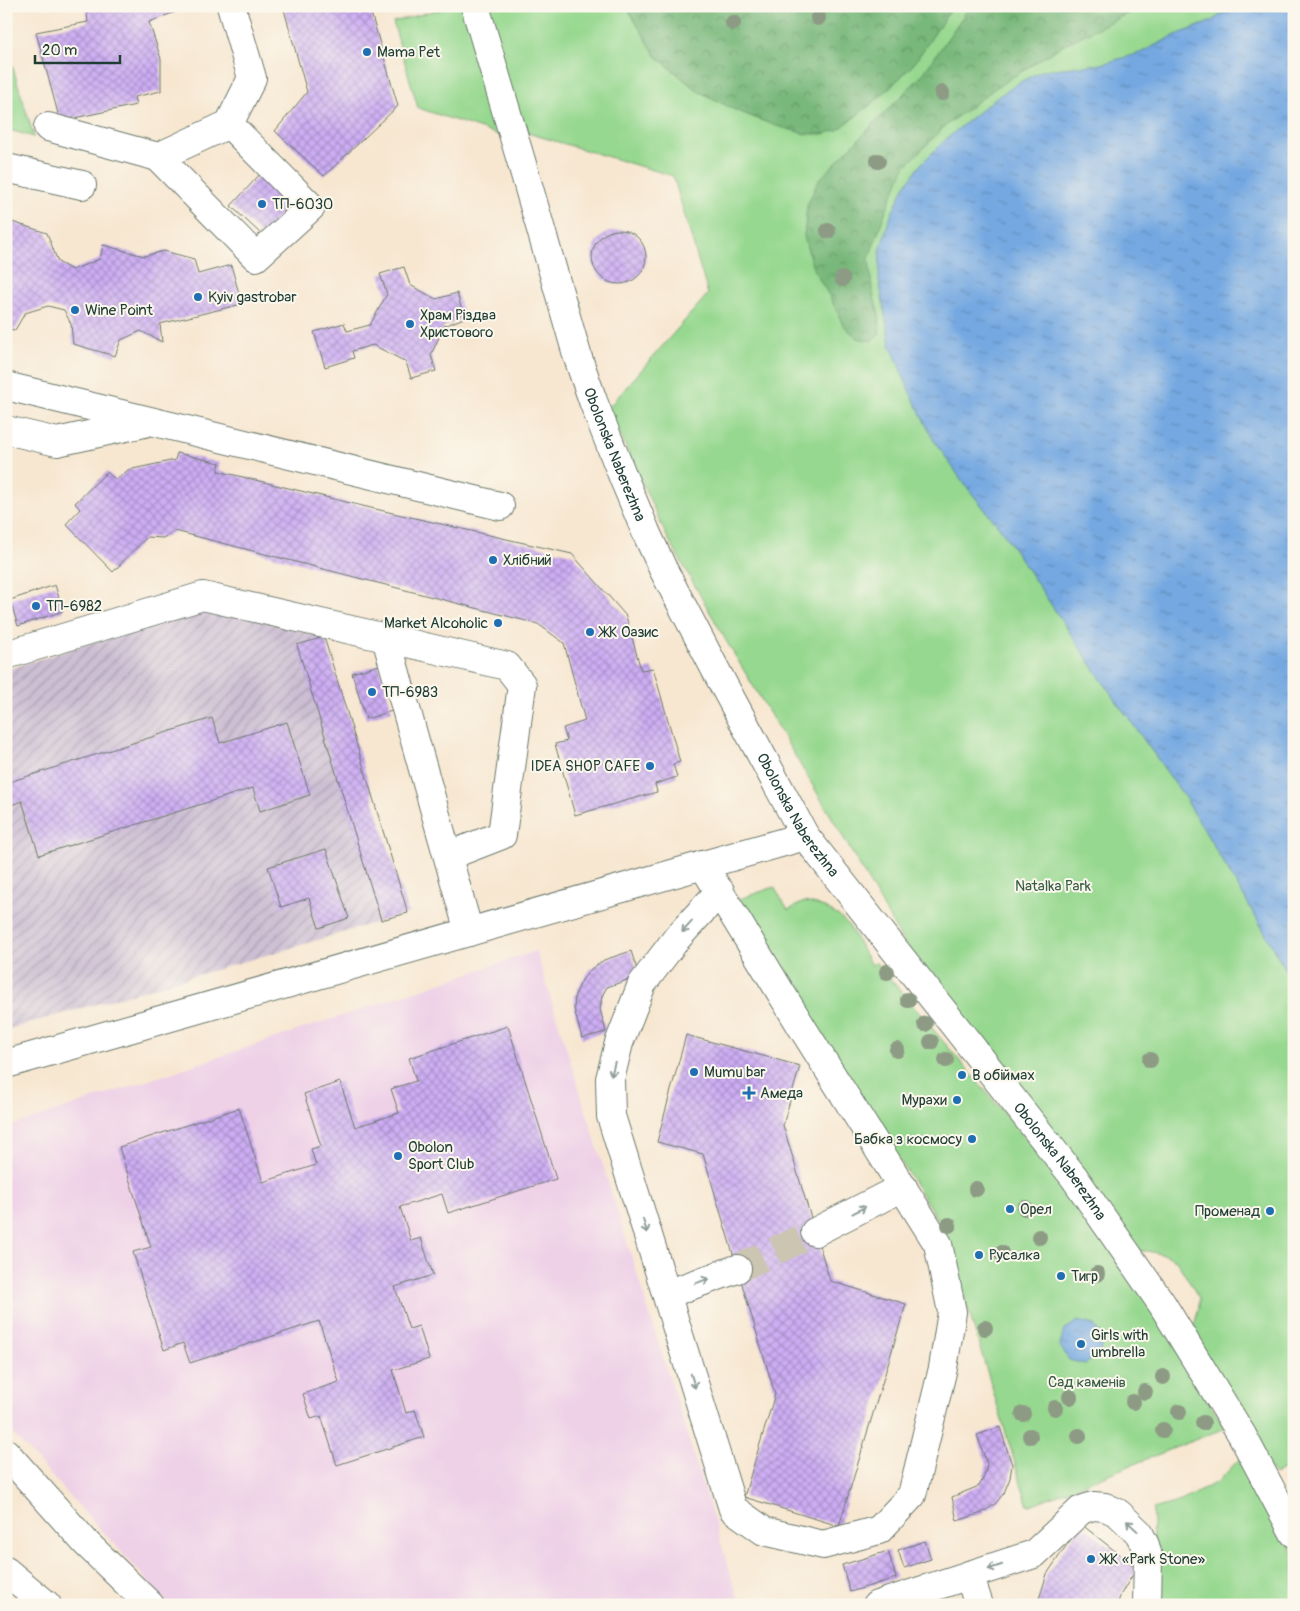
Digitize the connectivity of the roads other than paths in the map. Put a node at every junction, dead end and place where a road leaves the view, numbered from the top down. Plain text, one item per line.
1 (231, 6) edge
2 (475, 6) edge
3 (229, 124) junction
4 (48, 127) dead end
5 (158, 158) junction
6 (6, 168) edge
7 (82, 185) dead end
8 (6, 386) edge
9 (150, 421) junction
10 (6, 430) edge
11 (500, 506) dead end
12 (386, 638) junction
13 (6, 655) edge
14 (806, 836) junction
15 (448, 856) junction
16 (703, 865) junction
17 (720, 891) junction
18 (469, 932) junction
19 (6, 1064) edge
20 (903, 1187) junction
21 (815, 1232) tunnel mouth
22 (737, 1269) tunnel mouth
23 (666, 1294) junction
24 (6, 1453) edge
25 (1294, 1533) edge
26 (6, 1571) edge
27 (969, 1575) junction
28 (47, 1605) edge
29 (150, 1605) edge
30 (877, 1605) edge
31 (979, 1605) edge
32 (1147, 1605) edge

1 - 3 street
2 - 14 street, Obolonska Naberezhna
3 - 5 street
3 - 5 street
4 - 5 street
6 - 7 street
8 - 9 street
9 - 10 street
9 - 11 street
12 - 13 street
12 - 15 street
12 - 15 street
14 - 16 street
14 - 25 street, Obolonska Naberezhna
15 - 18 street
16 - 17 street
16 - 18 street
17 - 20 street
17 -> 23 street
18 - 19 street
21 -> 20 street
23 -> 20 street
23 -> 22 street
24 - 29 street
26 - 28 street
27 - 30 street
27 - 31 street
32 -> 27 street

